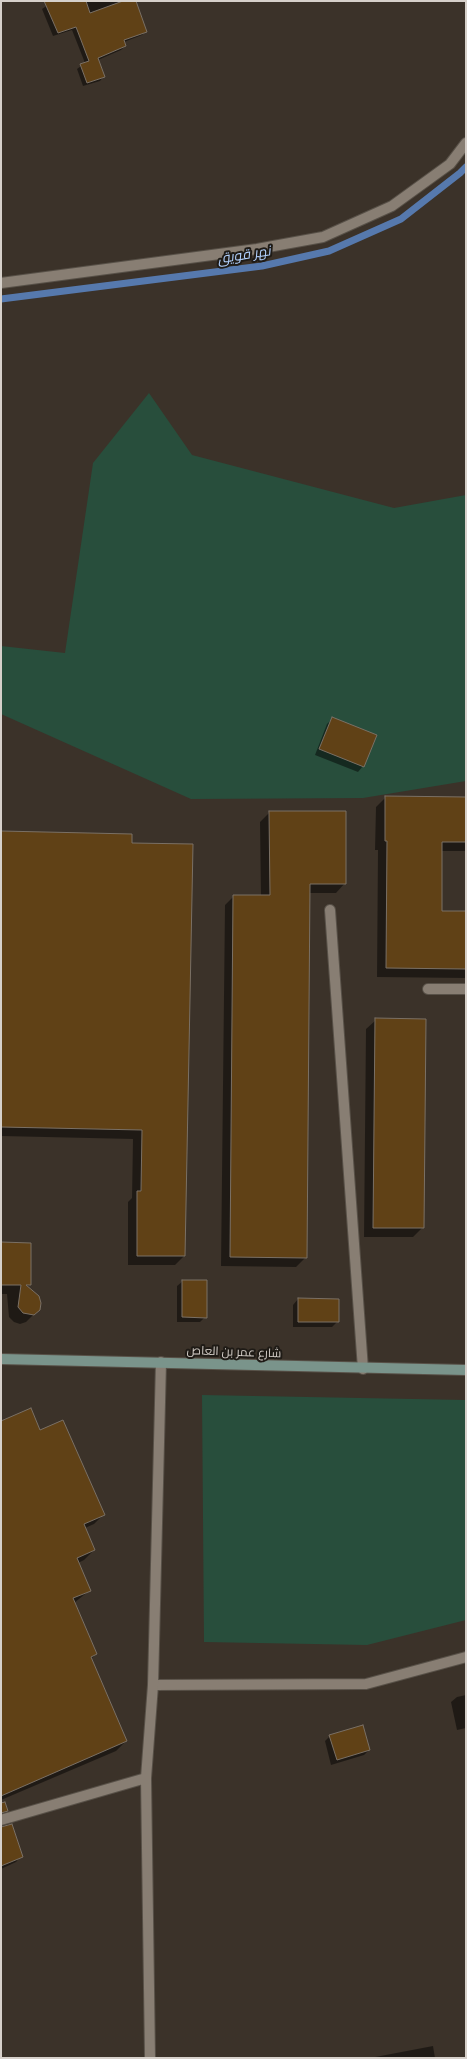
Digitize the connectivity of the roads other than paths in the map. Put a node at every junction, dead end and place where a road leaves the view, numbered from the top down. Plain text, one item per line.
1 (466, 143) edge
2 (1, 283) edge
3 (330, 910) dead end
4 (428, 989) dead end
5 (466, 989) edge
6 (1, 1359) edge
7 (161, 1362) junction
8 (363, 1368) junction
9 (466, 1370) edge
10 (466, 1658) edge
11 (153, 1685) junction
12 (146, 1778) junction
13 (1, 1820) edge
14 (150, 2058) edge

1 - 2 street
3 - 8 street
4 - 5 street
6 - 7 street, شارع عمر بن العاص
7 - 8 street, شارع عمر بن العاص
7 - 11 street
8 - 9 street, شارع عمر بن العاص
10 - 11 street
11 - 12 street
12 - 13 street
12 - 14 street

